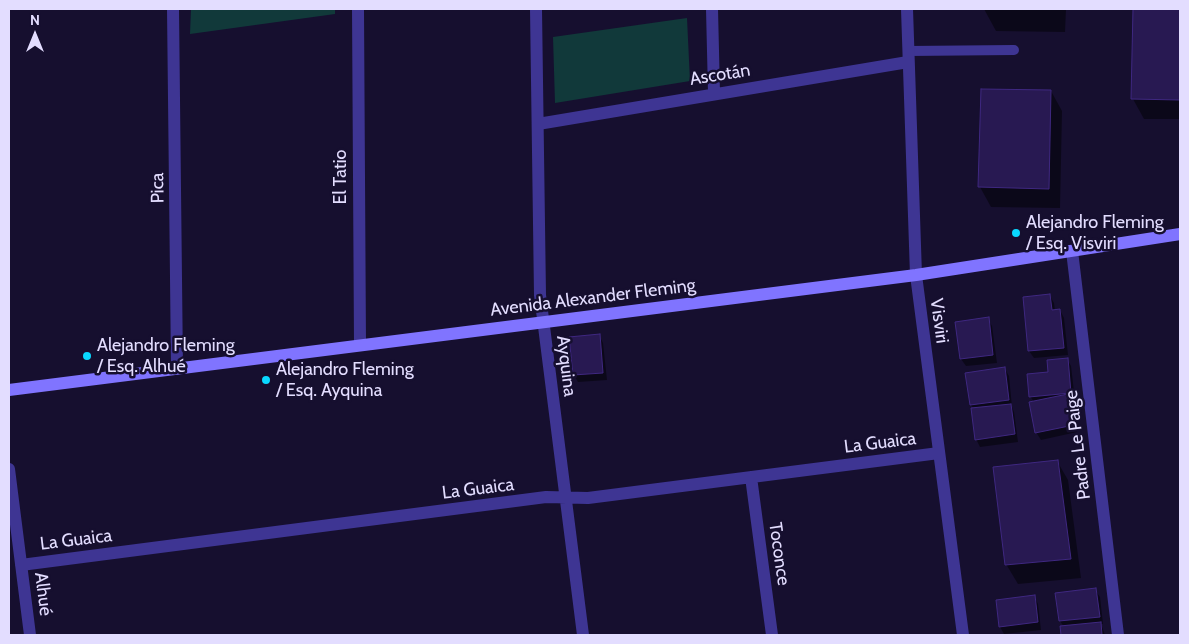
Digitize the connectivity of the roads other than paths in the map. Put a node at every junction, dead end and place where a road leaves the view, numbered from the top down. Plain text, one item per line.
1 (173, 9) edge
2 (358, 9) edge
3 (536, 9) edge
4 (712, 9) edge
5 (907, 9) edge
6 (1014, 50) dead end
7 (908, 56) junction
8 (714, 93) junction
9 (538, 124) junction
10 (1180, 234) edge
11 (1072, 251) junction
12 (916, 275) junction
13 (542, 322) junction
14 (360, 345) junction
15 (177, 368) junction
16 (9, 390) edge
17 (939, 453) junction
18 (9, 469) edge
19 (751, 477) junction
20 (565, 498) junction
21 (21, 565) junction
22 (30, 635) edge
23 (583, 635) edge
24 (772, 635) edge
25 (963, 635) edge
26 (1118, 635) edge

1 - 15 street, Pica
2 - 14 street, El Tatio
3 - 9 street, Ayquina
4 - 8 street
5 - 7 street, Visviri
6 - 7 lane
7 - 8 street, Ascotán
7 - 12 street, Visviri
8 - 9 street, Ascotán
9 - 13 street, Ayquina
10 - 11 main road, Avenida Alexander Fleming
11 - 12 main road, Avenida Alexander Fleming
11 - 26 street, Padre Le Paige
12 - 13 main road, Avenida Alexander Fleming
12 - 17 street, Visviri
13 - 14 main road, Avenida Alexander Fleming
13 - 20 street, Ayquina
14 - 15 main road, Avenida Alexander Fleming
15 - 16 main road, Avenida Alexander Fleming
17 - 19 street, La Guaica
17 - 25 street, Visviri
18 - 21 street, Alhué
19 - 20 street, La Guaica
19 - 24 street, Toconce
20 - 21 street, La Guaica
20 - 23 street, Ayquina
21 - 22 street, Alhué

